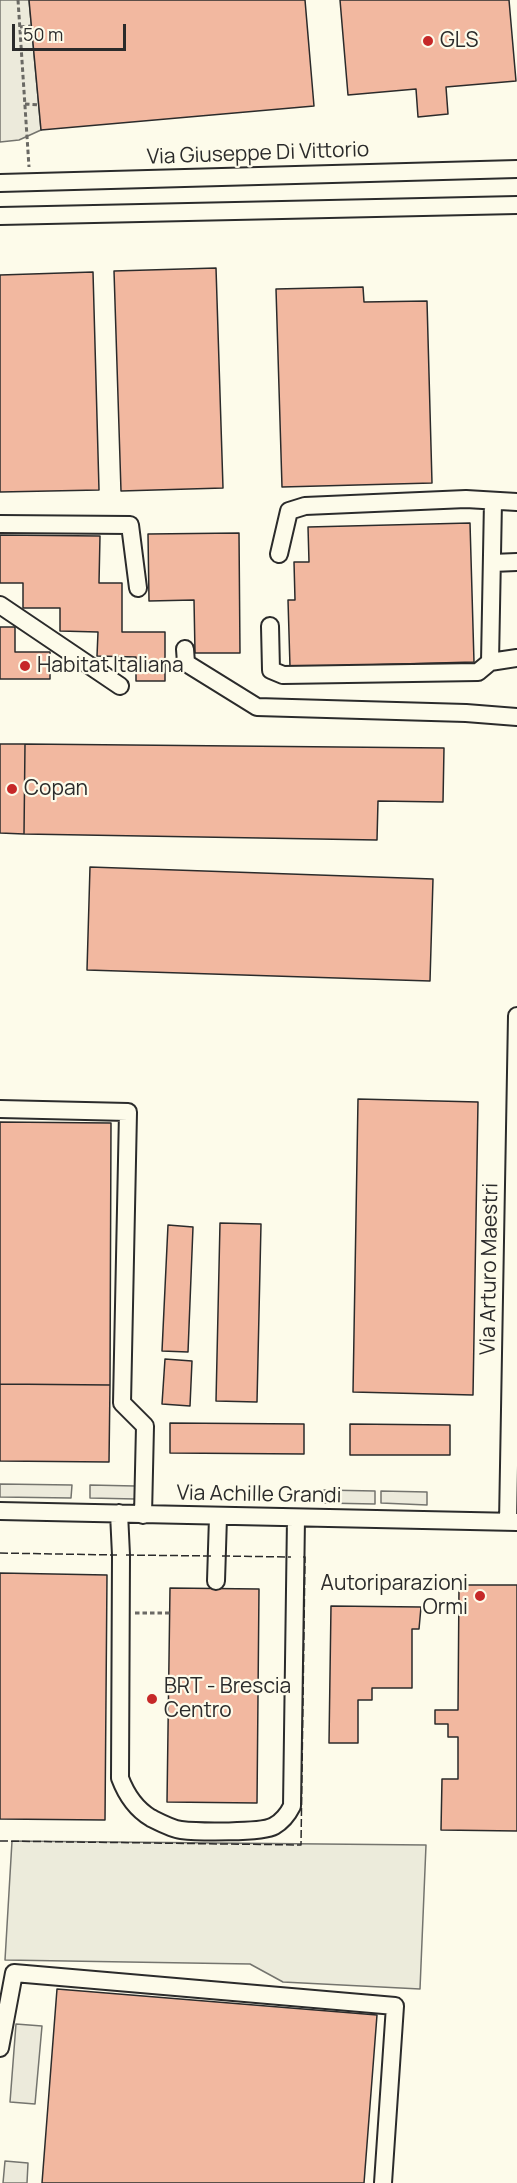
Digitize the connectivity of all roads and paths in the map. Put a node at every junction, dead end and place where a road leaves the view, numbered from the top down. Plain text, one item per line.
1 (18, 0) edge
2 (31, 26) dead end
3 (20, 27) junction
4 (25, 104) junction
5 (39, 105) dead end
6 (29, 167) dead end
7 (517, 170) edge
8 (0, 183) edge
9 (517, 204) edge
10 (0, 216) edge
11 (493, 501) junction
12 (517, 502) edge
13 (0, 524) edge
14 (279, 554) dead end
15 (517, 562) edge
16 (492, 563) junction
17 (138, 588) dead end
18 (0, 605) edge
19 (270, 626) dead end
20 (185, 650) dead end
21 (517, 658) edge
22 (490, 662) junction
23 (120, 686) dead end
24 (517, 717) edge
25 (517, 1016) edge
26 (0, 1109) edge
27 (0, 1511) edge
28 (119, 1513) junction
29 (143, 1515) junction
30 (218, 1517) junction
31 (297, 1518) junction
32 (512, 1522) edge
33 (216, 1581) dead end
34 (121, 1613) junction
35 (170, 1613) dead end
36 (0, 2048) edge
37 (383, 2183) edge

1 - 3 path
2 - 3 path
3 - 4 path
4 - 5 path
4 - 6 path
7 - 8 street, Via Giuseppe Di Vittorio
9 - 10 street
11 - 12 street
11 - 14 street
11 - 16 street
13 - 17 street
15 - 16 street
16 - 22 street
18 - 23 street
19 - 22 street
20 - 24 street
21 - 22 street
25 - 32 street, Via Arturo Maestri
26 - 29 street
27 - 28 street, Via Achille Grandi
28 - 29 street, Via Achille Grandi
28 - 34 street
29 - 30 street, Via Achille Grandi
30 - 31 street, Via Achille Grandi
30 - 33 street
31 - 32 street, Via Achille Grandi
31 - 34 street
34 - 35 path
36 - 37 street

